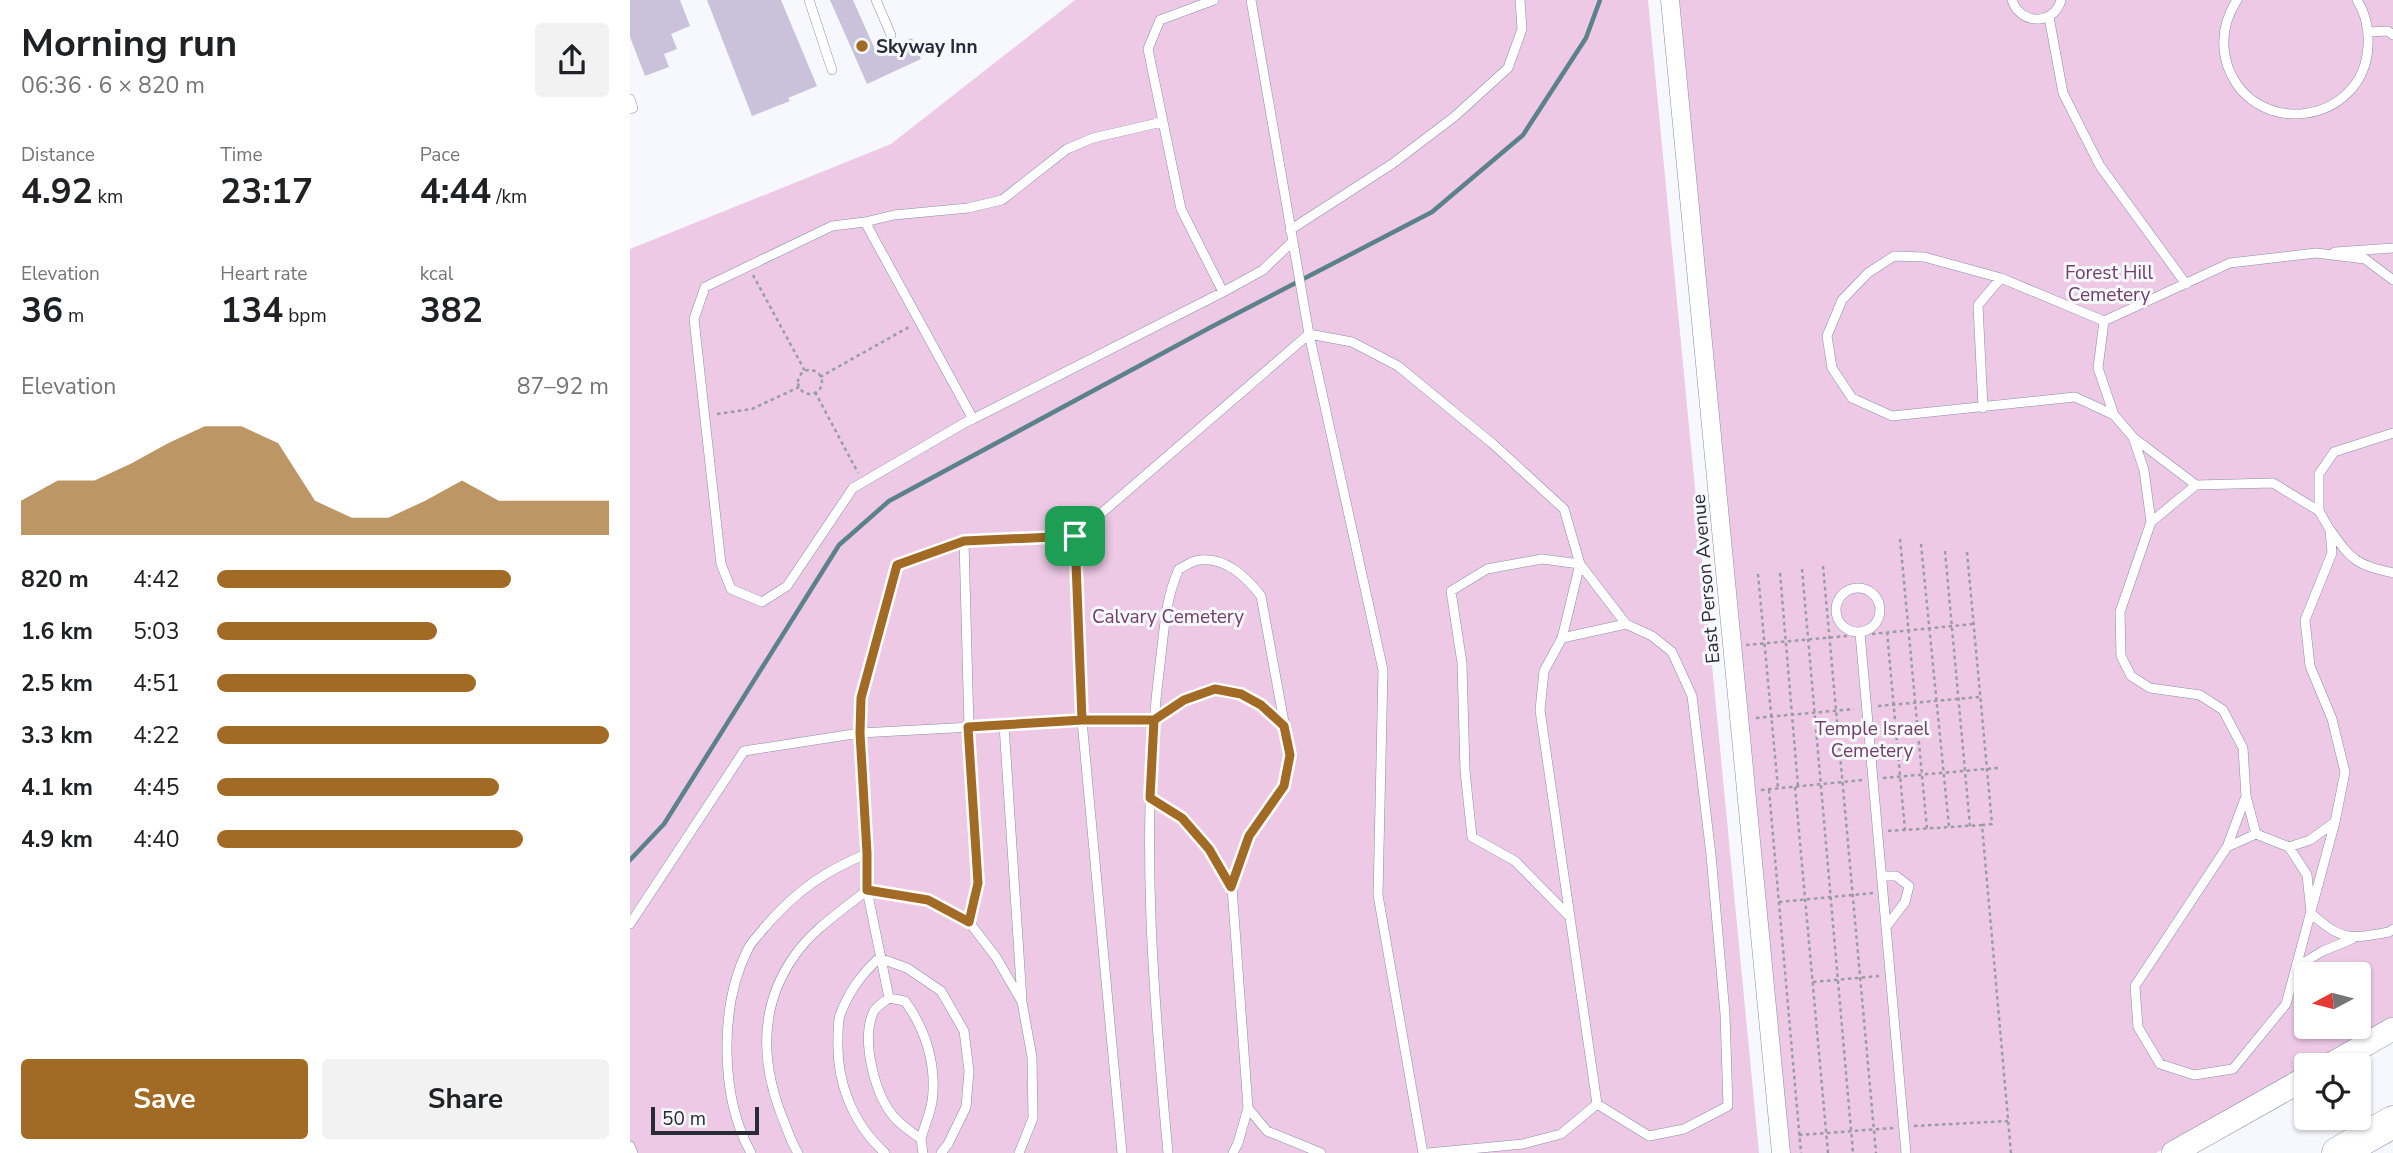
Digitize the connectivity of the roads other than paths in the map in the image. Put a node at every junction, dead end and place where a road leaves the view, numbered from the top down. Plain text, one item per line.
1 (809, 0) edge
2 (876, 0) edge
3 (1214, 0) edge
4 (1251, 0) edge
5 (1520, 0) edge
6 (1670, 0) edge
7 (2012, 0) edge
8 (2061, 0) edge
9 (2237, 0) edge
10 (2357, 0) edge
11 (2049, 17) junction
12 (2369, 32) junction
13 (891, 35) dead end
14 (2393, 35) edge
15 (832, 70) dead end
16 (630, 99) edge
17 (630, 109) edge
18 (1162, 122) junction
19 (865, 222) junction
20 (1290, 230) junction
21 (1292, 243) junction
22 (2393, 248) edge
23 (2316, 253) junction
24 (2001, 278) junction
25 (2393, 280) edge
26 (2186, 284) junction
27 (1223, 292) junction
28 (2104, 321) junction
29 (1309, 334) junction
30 (1983, 408) junction
31 (2113, 415) junction
32 (973, 419) junction
33 (2393, 433) edge
34 (2133, 437) junction
35 (2196, 485) junction
36 (2319, 511) junction
37 (2151, 522) junction
38 (2330, 530) junction
39 (1075, 536) junction
40 (964, 541) junction
41 (1580, 564) junction
42 (2393, 573) edge
43 (1626, 624) junction
44 (1860, 634) junction
45 (1562, 638) junction
46 (1082, 720) junction
47 (1154, 720) junction
48 (1004, 725) junction
49 (1284, 726) junction
50 (968, 727) junction
51 (860, 733) junction
52 (2246, 796) junction
53 (1150, 798) junction
54 (2335, 822) junction
55 (2256, 834) junction
56 (2227, 847) junction
57 (2289, 847) junction
58 (867, 853) junction
59 (1881, 876) junction
60 (1231, 887) junction
61 (867, 890) junction
62 (2311, 913) junction
63 (1570, 917) junction
64 (969, 922) junction
65 (630, 924) edge
66 (1886, 928) junction
67 (2393, 929) edge
68 (2352, 939) junction
69 (879, 958) junction
70 (2297, 962) edge
71 (2304, 962) edge
72 (2294, 974) edge
73 (888, 998) junction
74 (1022, 1002) junction
75 (2393, 1029) edge
76 (2351, 1053) edge
77 (2294, 1085) edge
78 (1597, 1104) junction
79 (1248, 1108) junction
80 (2393, 1122) edge
81 (921, 1139) junction
82 (630, 1146) edge
83 (1315, 1152) edge
84 (633, 1153) edge
85 (751, 1153) edge
86 (798, 1153) edge
87 (885, 1153) edge
88 (923, 1153) edge
89 (941, 1153) edge
90 (1019, 1153) edge
91 (1122, 1153) edge
92 (1168, 1153) edge
93 (1233, 1153) edge
94 (1423, 1153) edge
95 (1428, 1153) edge
96 (1781, 1153) edge
97 (1906, 1153) edge
98 (2173, 1153) edge
99 (2338, 1153) edge

1 - 15 lane
2 - 13 lane
3 - 18 lane
4 - 20 lane
5 - 20 lane
6 - 96 street, East Person Avenue
7 - 11 lane
8 - 11 lane
9 - 12 lane
10 - 12 lane
11 - 26 lane
12 - 14 lane
16 - 17 lane
18 - 19 lane
18 - 27 lane
19 - 32 lane
19 - 32 lane
20 - 21 lane
21 - 27 lane
21 - 29 lane
22 - 23 lane
23 - 25 lane
23 - 26 lane
24 - 28 lane
24 - 30 lane
24 - 30 lane
26 - 28 lane
27 - 32 lane
28 - 31 lane
29 - 39 lane
29 - 41 lane
29 - 94 lane
30 - 31 lane
31 - 34 lane
33 - 36 lane
34 - 35 lane
34 - 37 lane
35 - 36 lane
35 - 37 lane
36 - 38 lane
37 - 52 lane
38 - 42 lane
38 - 54 lane
39 - 40 lane
39 - 46 lane
40 - 50 lane
40 - 51 lane
41 - 43 lane
41 - 45 lane
41 - 63 lane
43 - 45 lane
43 - 78 lane
44 - 44 lane
44 - 59 lane
45 - 63 lane
46 - 47 lane
46 - 48 lane
46 - 91 lane
47 - 49 lane
47 - 49 lane
47 - 53 lane
48 - 50 lane
48 - 74 lane
49 - 60 lane
50 - 51 lane
50 - 64 lane
51 - 58 lane
51 - 65 lane
52 - 55 lane
52 - 56 lane
53 - 60 lane
53 - 92 lane
54 - 57 lane
54 - 62 lane
55 - 56 lane
55 - 57 lane
56 - 72 lane
57 - 62 lane
58 - 61 lane
58 - 85 lane
59 - 66 lane
59 - 66 lane
60 - 79 lane
61 - 64 lane
61 - 69 lane
61 - 86 lane
62 - 68 lane
62 - 70 lane
63 - 78 lane
64 - 74 lane
66 - 97 lane
67 - 68 lane
68 - 71 lane
69 - 73 lane
69 - 87 lane
69 - 89 lane
73 - 81 lane
73 - 81 lane
74 - 90 lane
75 - 76 street
77 - 98 street
78 - 95 lane
79 - 83 lane
79 - 93 lane
80 - 99 highway
81 - 88 lane
82 - 84 lane

